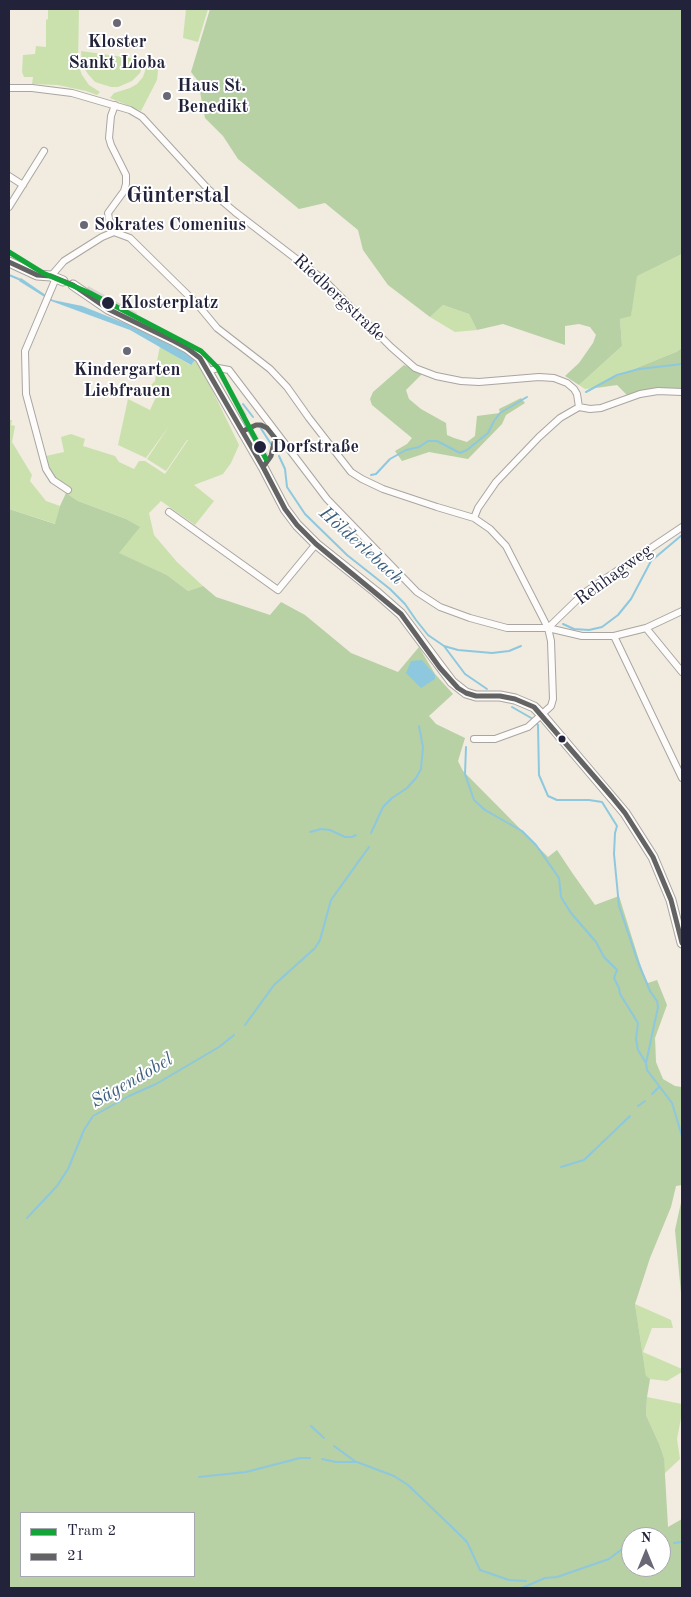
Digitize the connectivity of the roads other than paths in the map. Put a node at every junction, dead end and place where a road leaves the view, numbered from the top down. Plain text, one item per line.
1 (9, 88) edge
2 (115, 105) junction
3 (44, 151) dead end
4 (9, 176) edge
5 (23, 185) junction
6 (9, 207) edge
7 (114, 232) junction
8 (9, 262) edge
9 (57, 278) junction
10 (73, 285) dead end
11 (209, 371) junction
12 (682, 392) edge
13 (579, 407) junction
14 (68, 490) dead end
15 (169, 512) dead end
16 (474, 518) junction
17 (682, 527) edge
18 (316, 544) junction
19 (682, 611) edge
20 (548, 628) junction
21 (646, 628) junction
22 (614, 636) junction
23 (682, 672) edge
24 (540, 717) junction
25 (474, 739) dead end
26 (682, 778) edge
27 (682, 943) edge

1 - 2 street, Riedbergstraße
2 - 7 street
2 - 13 street, Riedbergstraße
3 - 5 street
4 - 5 street
5 - 6 street
7 - 9 street
7 - 16 street
8 - 9 main road
9 - 14 street
10 - 11 main road
11 - 18 main road
11 - 20 street
12 - 13 street
13 - 16 street
15 - 18 street
16 - 20 street
17 - 20 street, Rehhagweg
18 - 24 main road
19 - 21 street
20 - 22 street
20 - 24 street
21 - 22 street
21 - 23 street
22 - 26 street
24 - 25 street
24 - 27 main road

